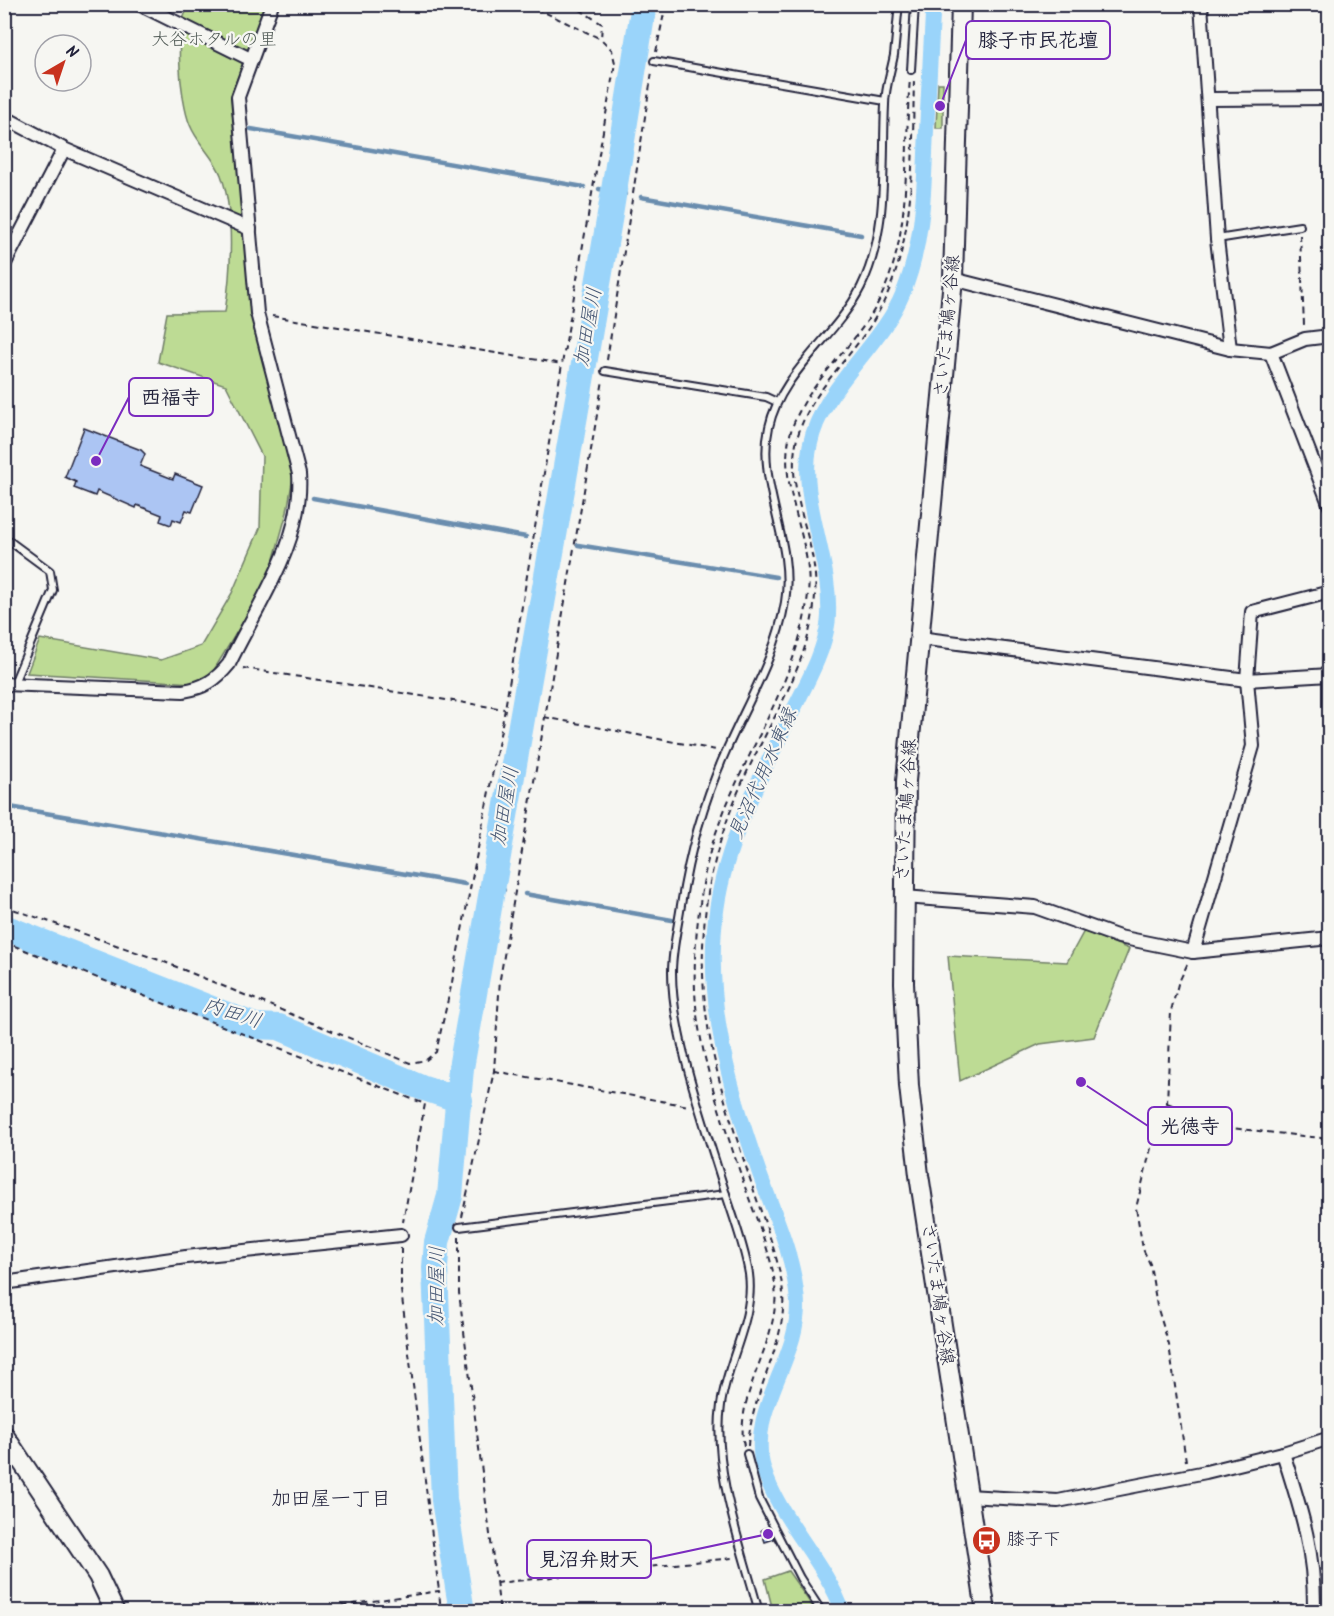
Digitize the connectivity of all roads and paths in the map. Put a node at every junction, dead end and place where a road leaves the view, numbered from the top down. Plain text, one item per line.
1 (139, 4) edge
2 (272, 4) edge
3 (527, 4) edge
4 (571, 4) edge
5 (898, 4) edge
6 (915, 4) edge
7 (962, 4) edge
8 (1201, 4) edge
9 (601, 39) junction
10 (250, 59) junction
11 (654, 61) dead end
12 (911, 70) junction
13 (1329, 98) edge
14 (1209, 99) junction
15 (885, 101) junction
16 (4, 117) edge
17 (64, 149) junction
18 (1300, 226) joint
19 (250, 229) junction
20 (1216, 239) junction
21 (4, 265) edge
22 (953, 279) junction
23 (257, 314) junction
24 (1329, 336) edge
25 (1305, 339) junction
26 (1230, 349) junction
27 (1271, 353) junction
28 (562, 364) junction
29 (605, 371) dead end
30 (777, 402) junction
31 (1329, 506) edge
32 (4, 537) edge
33 (1329, 592) edge
34 (919, 638) junction
35 (229, 664) junction
36 (1329, 675) edge
37 (1247, 680) junction
38 (9, 683) edge
39 (505, 709) junction
40 (725, 752) junction
41 (904, 897) junction
42 (4, 906) edge
43 (1329, 938) edge
44 (4, 942) edge
45 (1193, 952) junction
46 (494, 1071) junction
47 (1167, 1103) junction
48 (700, 1108) junction
49 (1329, 1139) edge
50 (726, 1194) junction
51 (459, 1227) junction
52 (401, 1235) junction
53 (4, 1283) edge
54 (4, 1435) edge
55 (1329, 1438) edge
56 (1283, 1453) junction
57 (747, 1454) junction
58 (1188, 1476) junction
59 (967, 1496) junction
60 (744, 1556) junction
61 (496, 1583) junction
62 (439, 1591) junction
63 (115, 1611) edge
64 (300, 1611) edge
65 (441, 1611) edge
66 (500, 1611) edge
67 (759, 1611) edge
68 (822, 1611) edge
69 (986, 1611) edge
70 (1314, 1611) edge

1 - 10 street
2 - 10 street
3 - 9 path
4 - 9 path
5 - 15 lane
6 - 12 lane
7 - 22 main road, さいたま鳩ヶ谷線
8 - 14 street
9 - 28 path
10 - 19 street
11 - 15 lane
12 - 57 path
12 - 57 path
13 - 14 street
14 - 20 street
15 - 30 lane
16 - 17 street
17 - 19 street
17 - 21 street
18 - 20 lane
18 - 25 path
19 - 23 street
20 - 26 street
22 - 26 street
22 - 34 main road, さいたま鳩ヶ谷線
23 - 28 path
23 - 35 street
24 - 25 street
25 - 27 street
26 - 27 street
27 - 31 street
28 - 39 path
29 - 30 lane
30 - 40 lane
32 - 38 lane
33 - 37 street
34 - 37 street
34 - 41 main road, さいたま鳩ヶ谷線
35 - 38 street
35 - 39 path
36 - 37 street
37 - 45 street
39 - 42 path
40 - 46 path
40 - 48 lane
41 - 45 street
41 - 59 main road, さいたま鳩ヶ谷線
43 - 45 street
44 - 52 path
45 - 47 path
46 - 48 path
46 - 51 path
47 - 49 path
47 - 58 path
48 - 50 lane
50 - 51 lane
50 - 60 lane
51 - 61 path
52 - 53 street
52 - 62 path
54 - 63 main road
55 - 56 street
56 - 58 street
56 - 70 street
57 - 68 lane
58 - 59 street
59 - 69 main road, さいたま鳩ヶ谷線
60 - 61 path
60 - 67 lane
61 - 66 path
62 - 64 path
62 - 65 path

